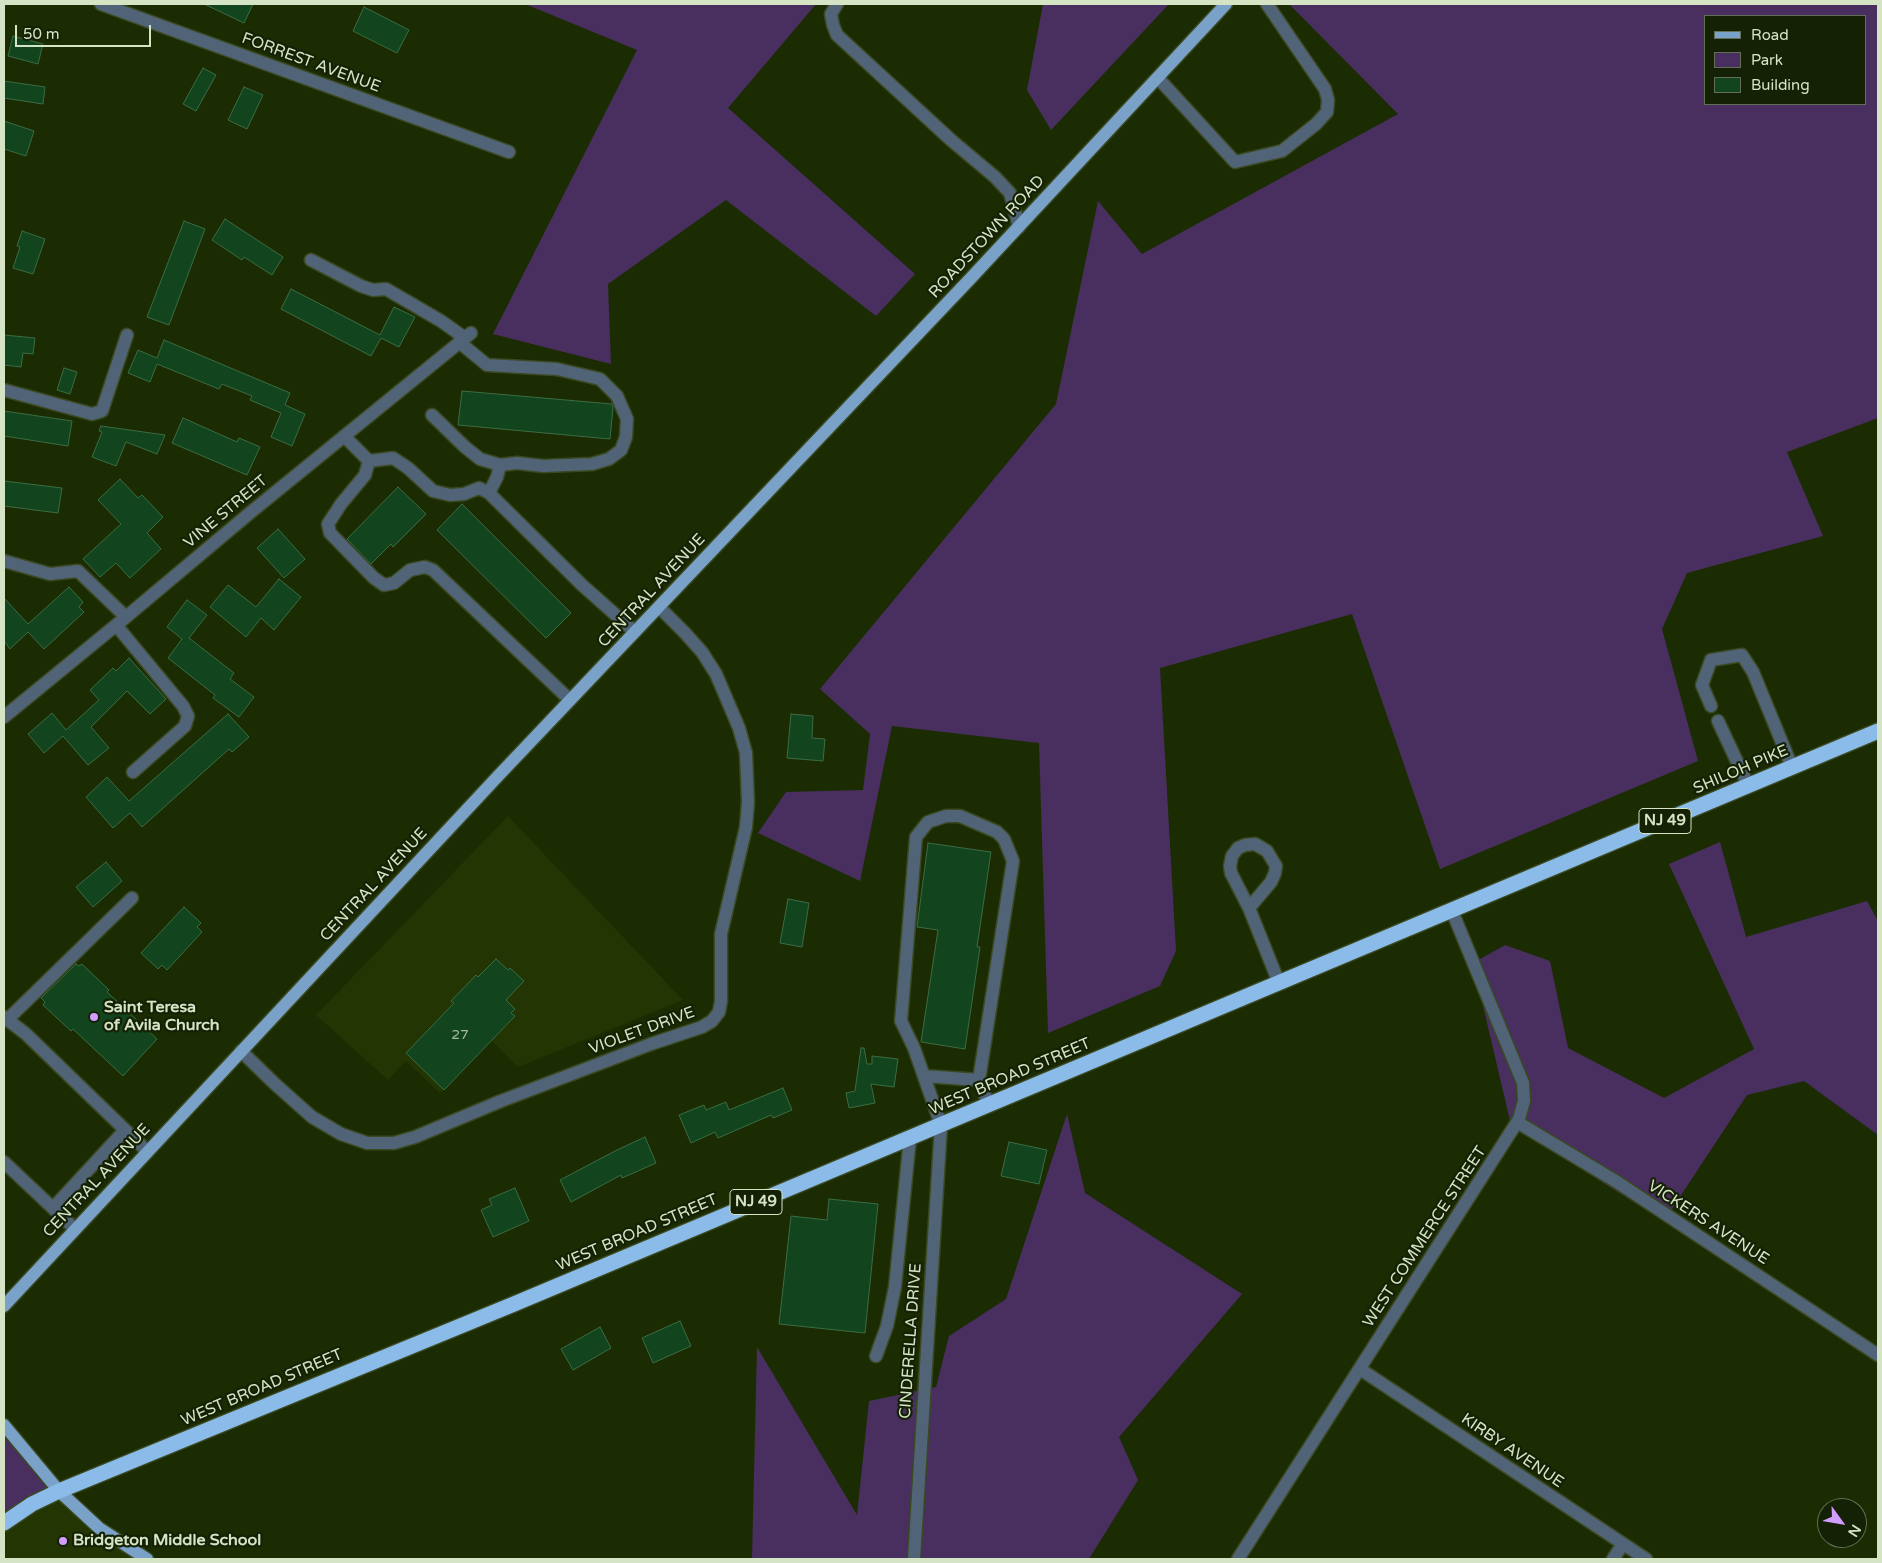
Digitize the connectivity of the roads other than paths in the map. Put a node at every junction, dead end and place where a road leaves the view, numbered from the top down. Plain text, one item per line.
1 (101, 4) edge
2 (837, 4) edge
3 (1226, 4) edge
4 (1267, 4) edge
5 (1158, 78) junction
6 (509, 152) dead end
7 (1019, 227) junction
8 (311, 260) dead end
9 (127, 335) dead end
10 (465, 338) junction
11 (4, 390) edge
12 (432, 415) dead end
13 (344, 436) junction
14 (369, 461) junction
15 (500, 465) junction
16 (770, 490) joint
17 (488, 493) junction
18 (4, 561) edge
19 (658, 607) junction
20 (121, 621) junction
21 (635, 632) junction
22 (570, 700) junction
23 (1711, 706) dead end
24 (4, 717) edge
25 (1718, 721) dead end
26 (1878, 731) edge
27 (1792, 767) junction
28 (133, 772) dead end
29 (1748, 785) junction
30 (132, 898) dead end
31 (1249, 908) junction
32 (1452, 911) junction
33 (1280, 983) junction
34 (6, 1018) edge
35 (241, 1051) junction
36 (924, 1076) junction
37 (979, 1080) junction
38 (989, 1105) junction
39 (1517, 1122) junction
40 (941, 1125) junction
41 (125, 1130) junction
42 (910, 1138) junction
43 (147, 1151) junction
44 (4, 1162) edge
45 (53, 1208) junction
46 (75, 1229) junction
47 (4, 1306) edge
48 (1878, 1355) edge
49 (876, 1356) dead end
50 (1360, 1369) junction
51 (4, 1425) edge
52 (58, 1491) junction
53 (4, 1522) edge
54 (1623, 1544) junction
55 (147, 1559) edge
56 (914, 1559) edge
57 (1238, 1559) edge
58 (1613, 1559) edge
59 (1646, 1559) edge

1 - 6 street, FORREST AVENUE
2 - 7 street
3 - 5 main road, ROADSTOWN ROAD
4 - 5 street
5 - 7 main road, ROADSTOWN ROAD
7 - 16 main road, ROADSTOWN ROAD
8 - 10 street
9 - 11 street
10 - 13 street, VINE STREET
10 - 15 street
12 - 15 street
13 - 14 street
13 - 20 street, VINE STREET
14 - 17 street
14 - 22 street
15 - 17 street
16 - 19 main road, CENTRAL AVENUE
17 - 21 street
18 - 20 street
19 - 21 main road, CENTRAL AVENUE
19 - 35 street, VIOLET DRIVE
20 - 24 street, VINE STREET
20 - 28 street
21 - 22 main road, CENTRAL AVENUE
22 - 35 main road, CENTRAL AVENUE
23 - 27 street
25 - 29 street
26 - 27 highway, SHILOH PIKE / NJ 49
27 - 29 highway, SHILOH PIKE / NJ 49
29 - 32 highway, SHILOH PIKE / NJ 49
30 - 34 street
31 - 31 street
31 - 33 street
32 - 33 highway, WEST BROAD STREET / NJ 49
32 - 39 street, WEST COMMERCE STREET
33 - 38 highway, WEST BROAD STREET / NJ 49
34 - 41 street
35 - 43 main road, CENTRAL AVENUE
36 - 37 street
36 - 37 street
36 - 40 street
37 - 38 street
38 - 40 highway, WEST BROAD STREET / NJ 49
39 - 48 street, VICKERS AVENUE
39 - 50 street, WEST COMMERCE STREET
40 - 42 highway, WEST BROAD STREET / NJ 49
40 - 56 street, CINDERELLA DRIVE
41 - 43 street
41 - 45 street
42 - 49 street
42 - 52 highway, WEST BROAD STREET / NJ 49
43 - 46 main road, CENTRAL AVENUE
44 - 45 street
45 - 46 street
46 - 47 main road, CENTRAL AVENUE
50 - 54 street, KIRBY AVENUE
50 - 57 street, WEST COMMERCE STREET
51 - 52 main road
52 - 53 highway, WEST BROAD STREET / NJ 49
52 - 55 main road
54 - 58 street
54 - 59 street, KIRBY AVENUE

